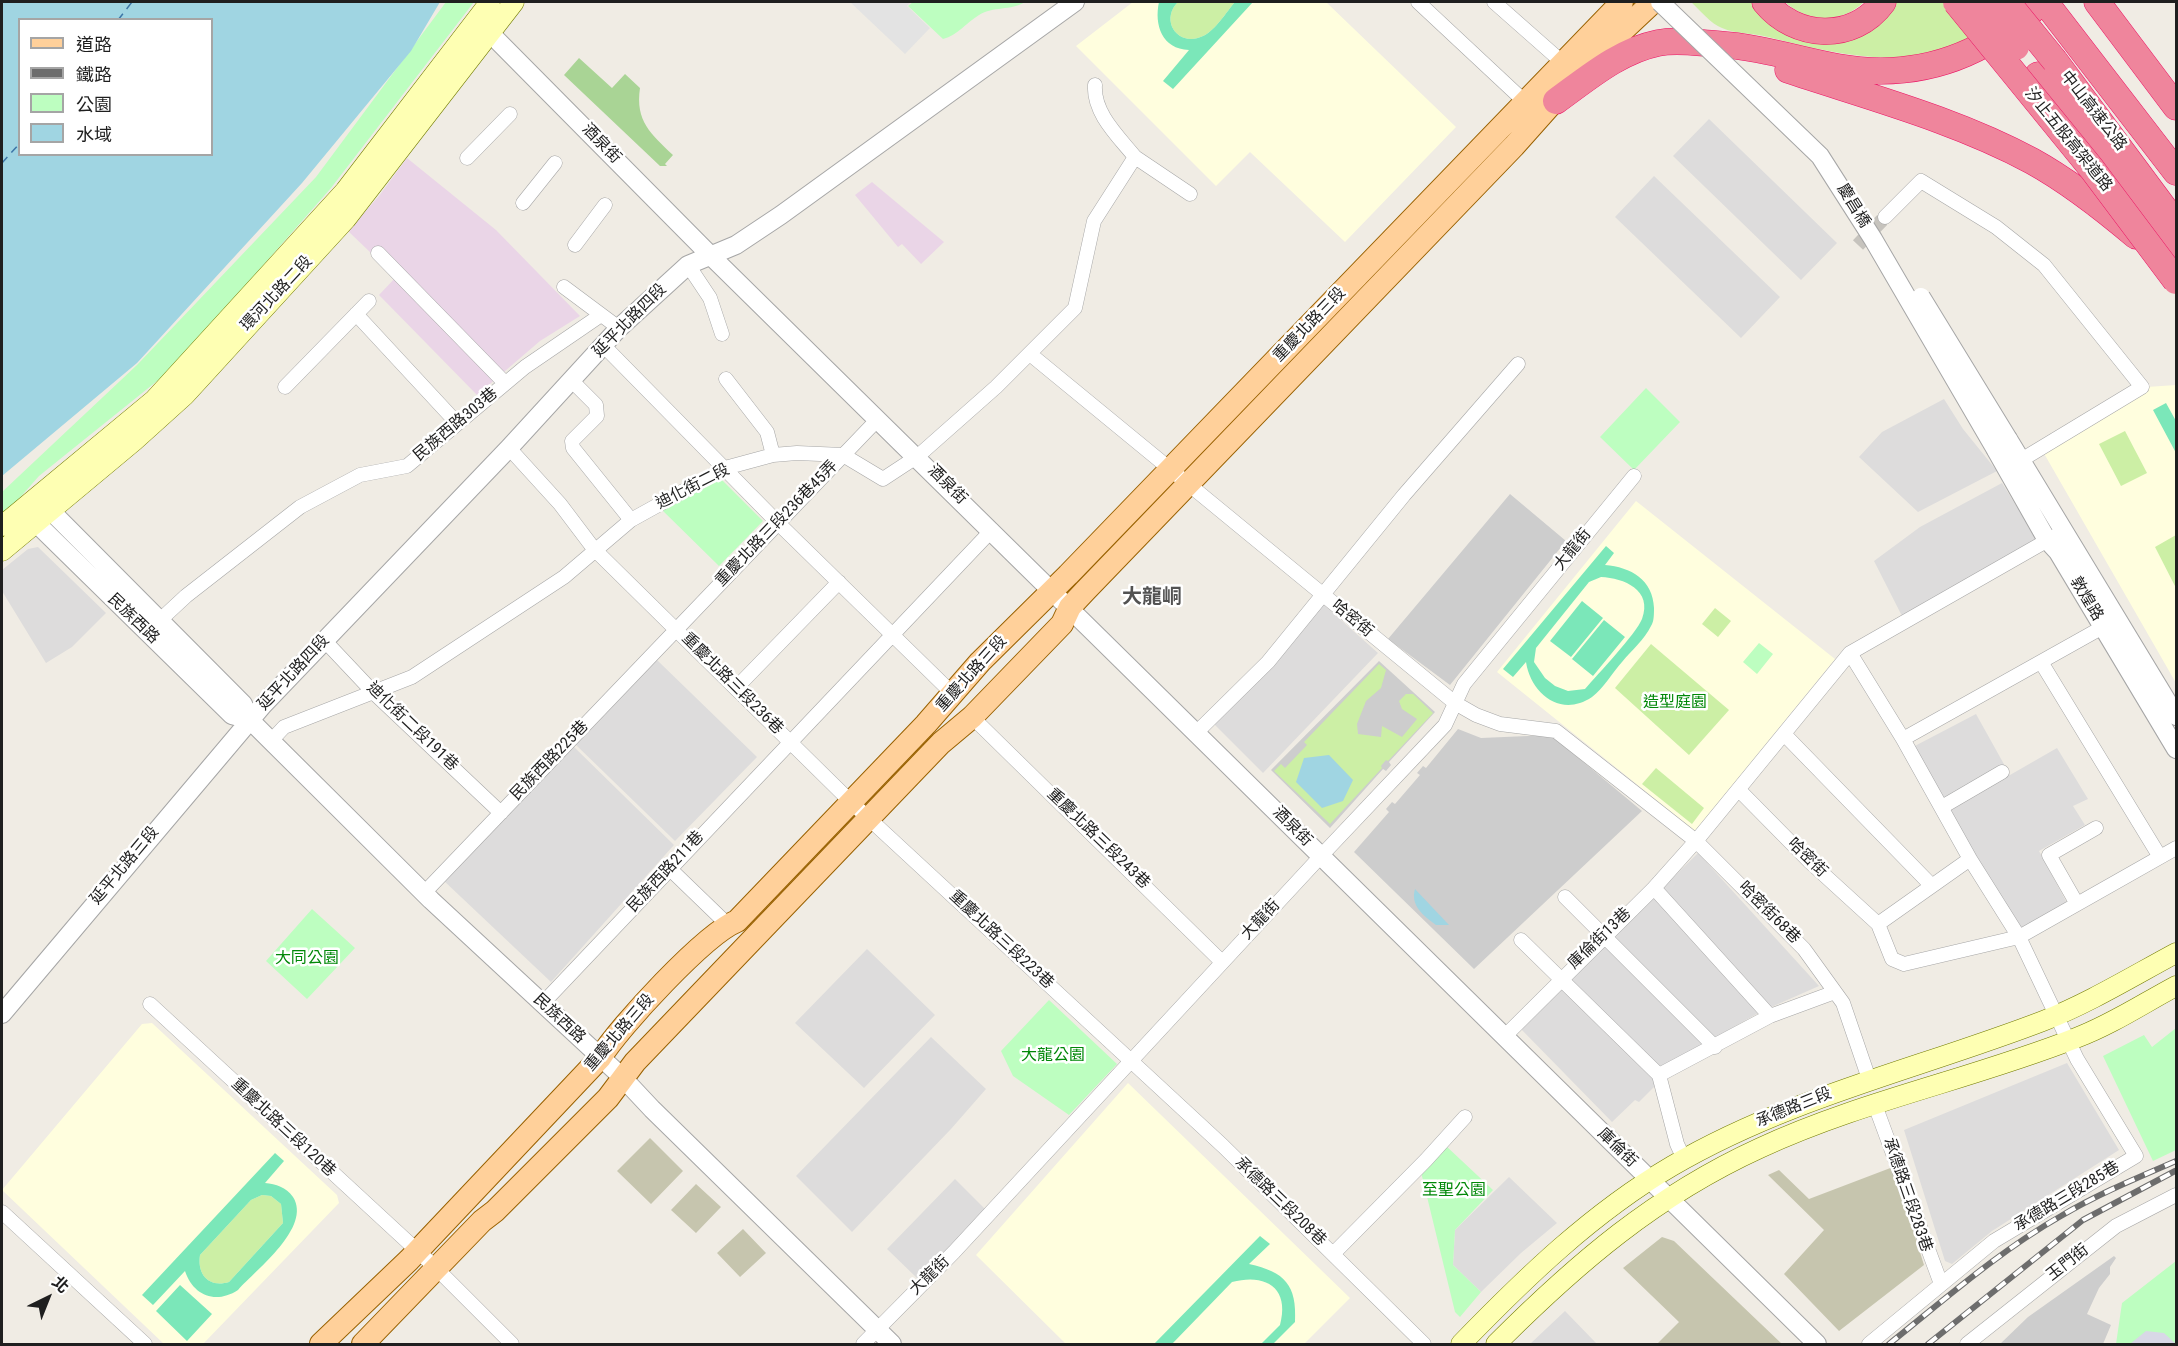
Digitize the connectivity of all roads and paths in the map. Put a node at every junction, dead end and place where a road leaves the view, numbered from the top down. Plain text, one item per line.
1 (490, 2) edge
2 (514, 2) edge
3 (1075, 2) edge
4 (1418, 2) edge
5 (1494, 2) edge
6 (1653, 2) edge
7 (1660, 2) edge
8 (1676, 2) edge
9 (1764, 2) edge
10 (1883, 2) edge
11 (1956, 2) edge
12 (2043, 2) edge
13 (2065, 2) edge
14 (2097, 2) edge
15 (1990, 3) edge
16 (1617, 4) edge
17 (484, 26) junction
18 (2081, 38) junction
19 (1717, 44) junction
20 (1562, 62) junction
21 (2047, 68) junction
22 (1095, 85) dead end
23 (1524, 101) junction
24 (1556, 101) junction
25 (2176, 107) edge
26 (510, 114) dead end
27 (1135, 157) junction
28 (467, 158) dead end
29 (555, 163) dead end
30 (2176, 172) edge
31 (1190, 194) dead end
32 (523, 203) dead end
33 (605, 205) dead end
34 (1885, 217) tunnel mouth
35 (2176, 224) edge
36 (575, 245) dead end
37 (378, 253) dead end
38 (712, 257) junction
39 (2176, 261) edge
40 (688, 265) junction
41 (2176, 272) edge
42 (2176, 281) edge
43 (564, 287) dead end
44 (369, 301) dead end
45 (356, 314) junction
46 (601, 315) junction
47 (619, 328) junction
48 (722, 334) dead end
49 (603, 346) junction
50 (1030, 354) junction
51 (1518, 364) dead end
52 (726, 379) dead end
53 (571, 380) junction
54 (505, 383) junction
55 (285, 387) dead end
56 (878, 419) junction
57 (457, 423) junction
58 (2002, 445) junction
59 (509, 448) junction
60 (774, 455) junction
61 (843, 455) junction
62 (918, 456) junction
63 (2014, 464) junction
64 (725, 468) junction
65 (1169, 471) junction
66 (1634, 476) dead end
67 (1187, 485) junction
68 (36, 510) junction
69 (631, 520) junction
70 (778, 523) junction
71 (2, 526) edge
72 (992, 530) junction
73 (2065, 531) junction
74 (2047, 540) junction
75 (594, 549) junction
76 (2, 550) edge
77 (838, 582) junction
78 (1053, 590) junction
79 (1323, 596) junction
80 (1070, 607) junction
81 (158, 622) junction
82 (2103, 627) junction
83 (676, 629) junction
84 (892, 635) junction
85 (324, 640) junction
86 (1850, 653) junction
87 (2041, 662) junction
88 (736, 688) junction
89 (374, 693) junction
90 (953, 694) junction
91 (1455, 703) junction
92 (2176, 716) edge
93 (972, 717) junction
94 (250, 720) junction
95 (1197, 732) junction
96 (1784, 734) junction
97 (1903, 739) junction
98 (271, 741) junction
99 (790, 741) junction
100 (2176, 749) edge
101 (2002, 772) dead end
102 (1739, 790) junction
103 (850, 802) junction
104 (1942, 807) junction
105 (501, 813) junction
106 (869, 818) junction
107 (2097, 828) dead end
108 (1696, 841) junction
109 (2176, 848) edge
110 (1321, 856) junction
111 (2160, 857) junction
112 (1970, 859) junction
113 (669, 868) junction
114 (1932, 886) junction
115 (1654, 888) junction
116 (424, 893) junction
117 (1565, 897) dead end
118 (2077, 904) junction
119 (728, 924) junction
120 (1878, 924) junction
121 (1605, 934) junction
122 (2019, 937) junction
123 (1521, 940) dead end
124 (1418, 951) joint
125 (2176, 953) edge
126 (1222, 962) junction
127 (1560, 978) junction
128 (2176, 986) edge
129 (1835, 992) junction
130 (543, 1003) junction
131 (150, 1004) dead end
132 (2, 1014) edge
133 (1770, 1016) junction
134 (2062, 1029) junction
135 (1504, 1037) junction
136 (1715, 1047) junction
137 (600, 1058) junction
138 (1133, 1062) junction
139 (1659, 1075) junction
140 (622, 1077) junction
141 (1869, 1079) junction
142 (1875, 1105) junction
143 (1465, 1118) dead end
144 (1684, 1159) junction
145 (1650, 1180) junction
146 (2176, 1195) edge
147 (1668, 1198) junction
148 (2, 1212) edge
149 (417, 1252) junction
150 (1333, 1254) junction
151 (436, 1268) junction
152 (1941, 1284) junction
153 (877, 1329) junction
154 (145, 1344) edge
155 (321, 1344) edge
156 (363, 1344) edge
157 (512, 1344) edge
158 (863, 1344) edge
159 (892, 1344) edge
160 (1424, 1344) edge
161 (1461, 1344) edge
162 (1496, 1344) edge
163 (1816, 1344) edge
164 (1869, 1344) edge
165 (1967, 1344) edge

1 - 17 main road, 環河北路二段
2 - 17 main road, 環河北路二段
3 - 38 street, 延平北路四段
4 - 23 street
5 - 20 street
6 - 24 main road, 重慶北路三段
7 - 58 street, 慶昌橋, bridge
8 - 58 street, 慶昌橋, bridge
9 - 10 highway
11 - 42 highway, 汐止五股高架道路, bridge
12 - 18 highway, 中山高速公路
12 - 19 highway
13 - 18 highway
14 - 25 highway
15 - 21 highway, bridge
16 - 20 main road, 重慶北路三段
17 - 38 street, 酒泉街
17 - 68 main road, 環河北路二段
18 - 30 highway, 中山高速公路
19 - 24 highway
19 - 41 highway
20 - 23 main road, 重慶北路三段
21 - 35 highway, 中山高速公路
21 - 39 highway
22 - 27 street
23 - 65 main road, 重慶北路三段
24 - 67 main road, 重慶北路三段
26 - 28 street
27 - 31 street
27 - 50 street, 迪化街二段
29 - 32 street
33 - 36 street
34 - 63 street
37 - 54 street
38 - 40 street, 延平北路四段
38 - 56 street, 酒泉街
40 - 47 street, 延平北路四段
40 - 48 street
43 - 46 street
44 - 45 street
45 - 55 street
45 - 57 street
46 - 47 street
46 - 54 street, 民族西路303巷
47 - 49 street, 延平北路四段
49 - 53 street, 延平北路四段
49 - 64 street
50 - 62 street, 迪化街二段
50 - 65 street, 哈密街
51 - 79 street
52 - 60 street
53 - 59 street, 延平北路四段
53 - 69 street
54 - 57 street, 民族西路303巷
56 - 61 street, 重慶北路三段236巷45弄
56 - 62 street, 酒泉街
57 - 81 street, 民族西路303巷
58 - 63 street, 敦煌路
59 - 75 street, 重慶北路三段236巷
59 - 85 street, 延平北路四段
60 - 61 street, 迪化街二段
60 - 64 street, 迪化街二段
61 - 62 street, 迪化街二段
61 - 70 street, 重慶北路三段236巷45弄
62 - 72 street, 酒泉街
63 - 73 street, 敦煌路
63 - 74 street, 敦煌路
64 - 69 street, 迪化街二段
64 - 70 street
65 - 67 street, 哈密街
65 - 78 main road, 重慶北路三段
66 - 91 street, 大龍街
67 - 79 street, 哈密街
67 - 80 main road, 重慶北路三段
68 - 71 main road, 環河北路二段
68 - 76 main road, 環河北路二段
68 - 81 street, 民族西路
68 - 94 street, 民族西路
69 - 75 street, 迪化街二段
70 - 77 street
70 - 83 street, 重慶北路三段236巷45弄
72 - 78 street, 酒泉街
72 - 84 street, 民族西路211巷
73 - 74 street
73 - 92 street, 敦煌路
74 - 82 street, 敦煌路
74 - 86 street
75 - 83 street, 重慶北路三段236巷
75 - 89 street, 迪化街二段
77 - 84 street
77 - 88 street
78 - 80 street, 酒泉街
78 - 90 main road, 重慶北路三段
79 - 91 street, 哈密街
79 - 95 street
80 - 93 main road, 重慶北路三段
80 - 95 street, 酒泉街
81 - 94 street, 民族西路
82 - 87 street
82 - 100 street, 敦煌路
83 - 88 street, 重慶北路三段236巷
83 - 105 street, 民族西路225巷
84 - 90 street
84 - 99 street, 民族西路211巷
85 - 89 street, 迪化街二段191巷
85 - 94 street, 延平北路四段
86 - 96 street, 庫倫街13巷
86 - 97 street
87 - 97 street
87 - 111 street
88 - 99 street, 重慶北路三段236巷
89 - 98 street, 迪化街二段
89 - 105 street, 迪化街二段191巷
90 - 103 main road, 重慶北路三段
91 - 108 street, 哈密街
91 - 110 street, 大龍街
93 - 106 main road, 重慶北路三段
93 - 126 street, 重慶北路三段243巷
94 - 98 street, 民族西路
94 - 132 street, 延平北路三段
95 - 110 street, 酒泉街
96 - 102 street, 庫倫街13巷
96 - 114 street
97 - 104 street
98 - 116 street, 民族西路
99 - 103 street, 重慶北路三段236巷
99 - 113 street, 民族西路211巷
101 - 104 street
102 - 108 street, 庫倫街13巷
102 - 120 street, 哈密街
103 - 106 street, 重慶北路三段236巷
103 - 119 main road, 重慶北路三段
104 - 112 street
105 - 116 street, 民族西路225巷
106 - 138 street, 重慶北路三段223巷
106 - 140 main road, 重慶北路三段
107 - 118 street
108 - 115 street, 庫倫街13巷
108 - 129 street, 哈密街68巷
109 - 111 street
110 - 124 street, 酒泉街
110 - 126 street, 大龍街
111 - 118 street
112 - 114 street
112 - 122 street
113 - 119 street
113 - 130 street, 民族西路211巷
114 - 120 street
115 - 121 street, 庫倫街13巷
115 - 133 street
116 - 130 street, 民族西路
117 - 121 street
118 - 122 street
119 - 137 main road, 重慶北路三段
120 - 122 street
121 - 127 street, 庫倫街13巷
121 - 136 street
122 - 134 street
123 - 127 street
124 - 135 street, 庫倫街
125 - 134 main road, 承德路三段
126 - 138 street, 大龍街
127 - 135 street, 庫倫街13巷
127 - 139 street
128 - 134 main road, 承德路三段
129 - 133 street
129 - 141 street, 哈密街68巷
130 - 137 street, 民族西路
131 - 149 street, 重慶北路三段120巷
133 - 136 street
134 - 141 main road, 承德路三段
134 - 142 main road, 承德路三段
134 - 152 street, 承德路三段285巷
135 - 145 street, 庫倫街
136 - 139 street
137 - 140 street, 民族西路
137 - 149 main road, 重慶北路三段
138 - 150 street, 承德路三段208巷
138 - 153 street, 大龍街
139 - 144 street
140 - 151 main road, 重慶北路三段
140 - 153 street, 民族西路
141 - 144 main road, 承德路三段
142 - 147 main road, 承德路三段
142 - 152 street, 承德路三段283巷
143 - 150 street
144 - 145 main road, 承德路三段
145 - 147 street, 庫倫街
145 - 161 main road, 承德路三段
146 - 165 street, 玉門街
147 - 162 main road, 承德路三段
147 - 163 street, 庫倫街
148 - 154 street
149 - 151 street, 重慶北路三段120巷
149 - 155 main road, 重慶北路三段
150 - 160 street, 承德路三段208巷
151 - 156 main road, 重慶北路三段
151 - 157 street, 重慶北路三段120巷
152 - 164 street, 承德路三段285巷
153 - 158 street, 大龍街
153 - 159 street, 民族西路

